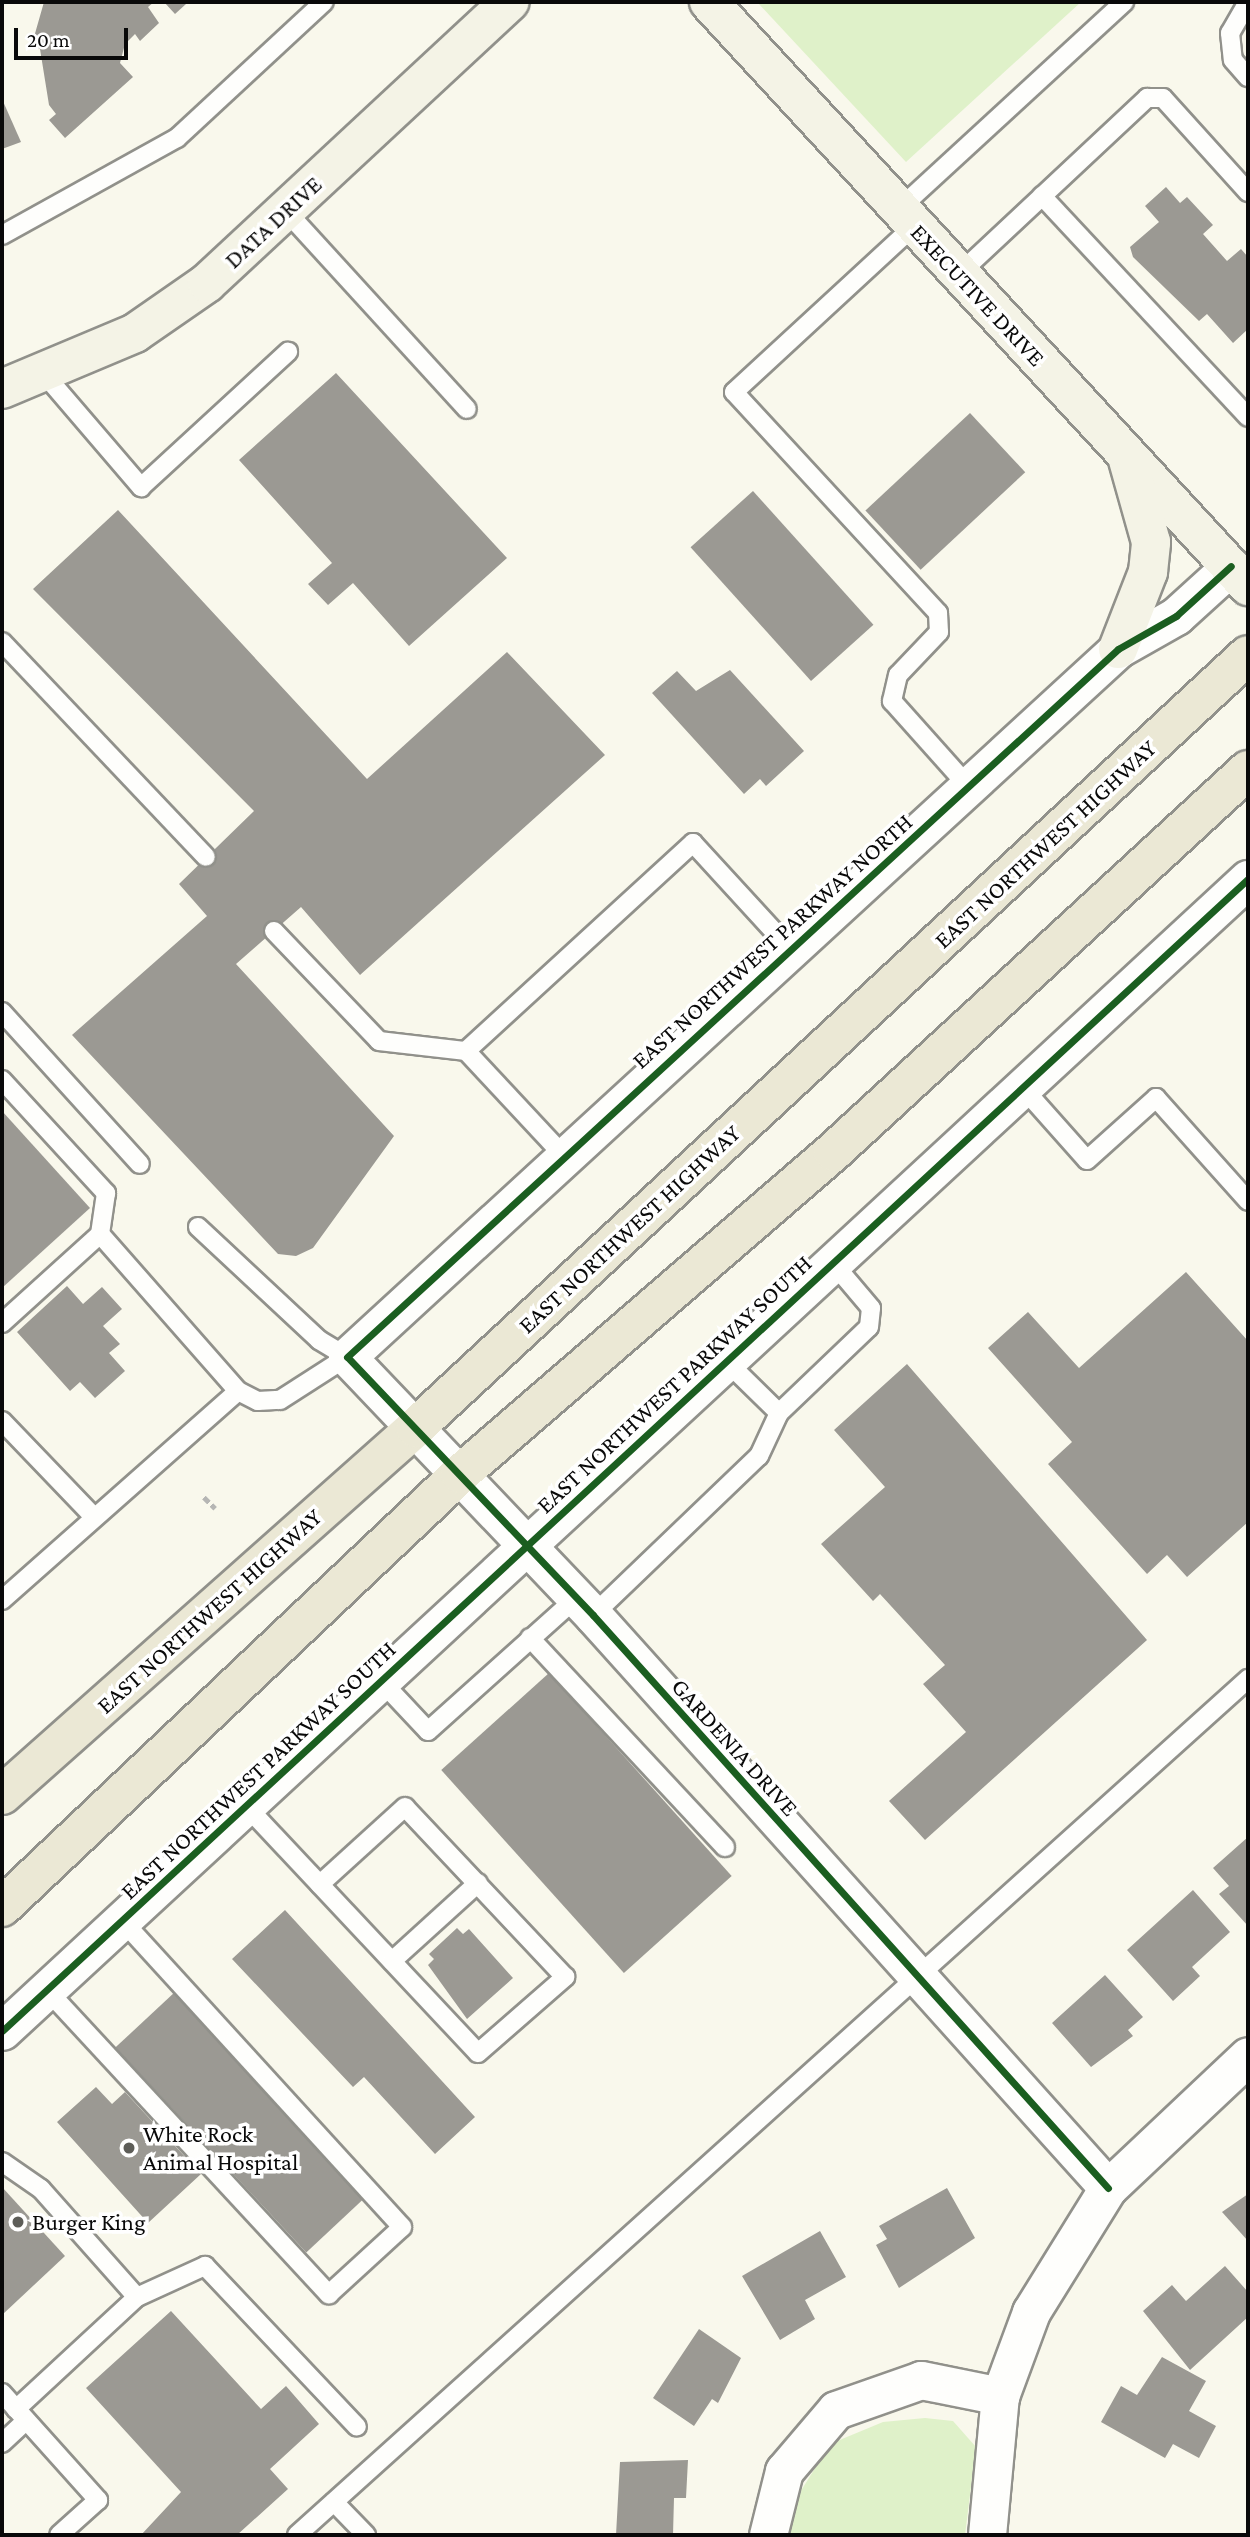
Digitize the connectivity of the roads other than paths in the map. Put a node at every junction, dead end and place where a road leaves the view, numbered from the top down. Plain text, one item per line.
1 (324, 2) edge
2 (509, 2) edge
3 (709, 2) edge
4 (1124, 2) edge
5 (1248, 2) edge
6 (1248, 77) edge
7 (1248, 192) edge
8 (1042, 196) junction
9 (286, 211) junction
10 (906, 218) junction
11 (2, 235) edge
12 (959, 274) junction
13 (288, 352) dead end
14 (45, 374) junction
15 (2, 389) edge
16 (467, 410) dead end
17 (1248, 417) edge
18 (1126, 454) junction
19 (1240, 576) edge
20 (2, 642) edge
21 (1118, 649) junction
22 (1248, 655) edge
23 (1248, 770) edge
24 (969, 787) junction
25 (206, 857) dead end
26 (1248, 879) edge
27 (274, 931) dead end
28 (791, 950) junction
29 (2, 1012) edge
30 (466, 1051) junction
31 (2, 1080) edge
32 (1023, 1088) junction
33 (565, 1157) junction
34 (140, 1164) dead end
35 (1248, 1201) edge
36 (198, 1227) dead end
37 (100, 1234) junction
38 (833, 1263) junction
39 (2, 1323) edge
40 (347, 1357) junction
41 (727, 1362) junction
42 (238, 1391) junction
43 (779, 1413) junction
44 (2, 1421) edge
45 (415, 1428) junction
46 (460, 1474) junction
47 (93, 1517) junction
48 (527, 1546) junction
49 (2, 1600) edge
50 (584, 1607) junction
51 (530, 1638) junction
52 (1248, 1679) edge
53 (382, 1682) junction
54 (2, 1795) edge
55 (247, 1807) junction
56 (725, 1847) dead end
57 (478, 1883) junction
58 (320, 1884) junction
59 (2, 1907) edge
60 (122, 1921) junction
61 (392, 1961) junction
62 (915, 1979) junction
63 (47, 1990) junction
64 (5, 2021) edge
65 (1248, 2056) edge
66 (2, 2162) edge
67 (1108, 2188) junction
68 (137, 2297) junction
69 (2, 2393) edge
70 (1000, 2396) junction
71 (21, 2415) junction
72 (357, 2427) dead end
73 (2, 2443) edge
74 (334, 2502) junction
75 (80, 2528) edge
76 (59, 2535) edge
77 (297, 2535) edge
78 (366, 2535) edge
79 (768, 2535) edge
80 (986, 2535) edge

1 - 11 lane
2 - 9 street, DATA DRIVE
3 - 10 street, EXECUTIVE DRIVE
4 - 10 lane
5 - 6 lane
7 - 8 lane
8 - 12 lane
8 - 17 lane
9 - 14 street, DATA DRIVE
9 - 16 lane
10 - 12 street, EXECUTIVE DRIVE
10 - 24 lane
12 - 18 street, EXECUTIVE DRIVE
13 - 14 lane
14 - 15 street, DATA DRIVE
18 - 19 street, EXECUTIVE DRIVE
18 - 21 street
19 - 21 street, EAST NORTHWEST PARKWAY NORTH
20 - 25 lane
21 - 24 street, EAST NORTHWEST PARKWAY NORTH
22 - 45 main road, EAST NORTHWEST HIGHWAY
23 - 46 main road
24 - 28 street, EAST NORTHWEST PARKWAY NORTH
26 - 32 street, EAST NORTHWEST PARKWAY SOUTH
27 - 30 lane
28 - 30 lane
28 - 33 street, EAST NORTHWEST PARKWAY NORTH
29 - 34 lane
30 - 33 lane
31 - 37 lane
32 - 35 lane
32 - 38 street, EAST NORTHWEST PARKWAY SOUTH
33 - 40 street, EAST NORTHWEST PARKWAY NORTH
36 - 40 lane
37 - 39 lane
37 - 42 lane
38 - 41 street, EAST NORTHWEST PARKWAY SOUTH
38 - 43 lane
40 - 42 lane
40 - 45 street, GARDENIA DRIVE
41 - 43 lane
41 - 48 street, EAST NORTHWEST PARKWAY SOUTH
42 - 47 lane
43 - 50 lane
44 - 47 lane
45 - 46 street, GARDENIA DRIVE
45 - 54 main road, EAST NORTHWEST HIGHWAY
46 - 48 street, GARDENIA DRIVE
46 - 59 main road
47 - 49 lane
48 - 50 street, GARDENIA DRIVE
48 - 53 street, EAST NORTHWEST PARKWAY SOUTH
50 - 51 lane
50 - 62 street, GARDENIA DRIVE
51 - 53 lane
51 - 56 lane
52 - 62 lane
53 - 55 street, EAST NORTHWEST PARKWAY SOUTH
55 - 58 lane
55 - 60 street, EAST NORTHWEST PARKWAY SOUTH
57 - 58 lane
57 - 61 lane
57 - 61 lane
58 - 61 lane
60 - 63 street, EAST NORTHWEST PARKWAY SOUTH
60 - 63 lane
62 - 67 street, GARDENIA DRIVE
62 - 74 lane
63 - 64 street, EAST NORTHWEST PARKWAY SOUTH
65 - 67 street
66 - 68 lane
67 - 70 street
68 - 71 lane
68 - 72 lane
69 - 71 lane
70 - 79 street
70 - 80 street
71 - 73 lane
71 - 75 lane
74 - 77 lane
74 - 78 lane
75 - 76 lane

